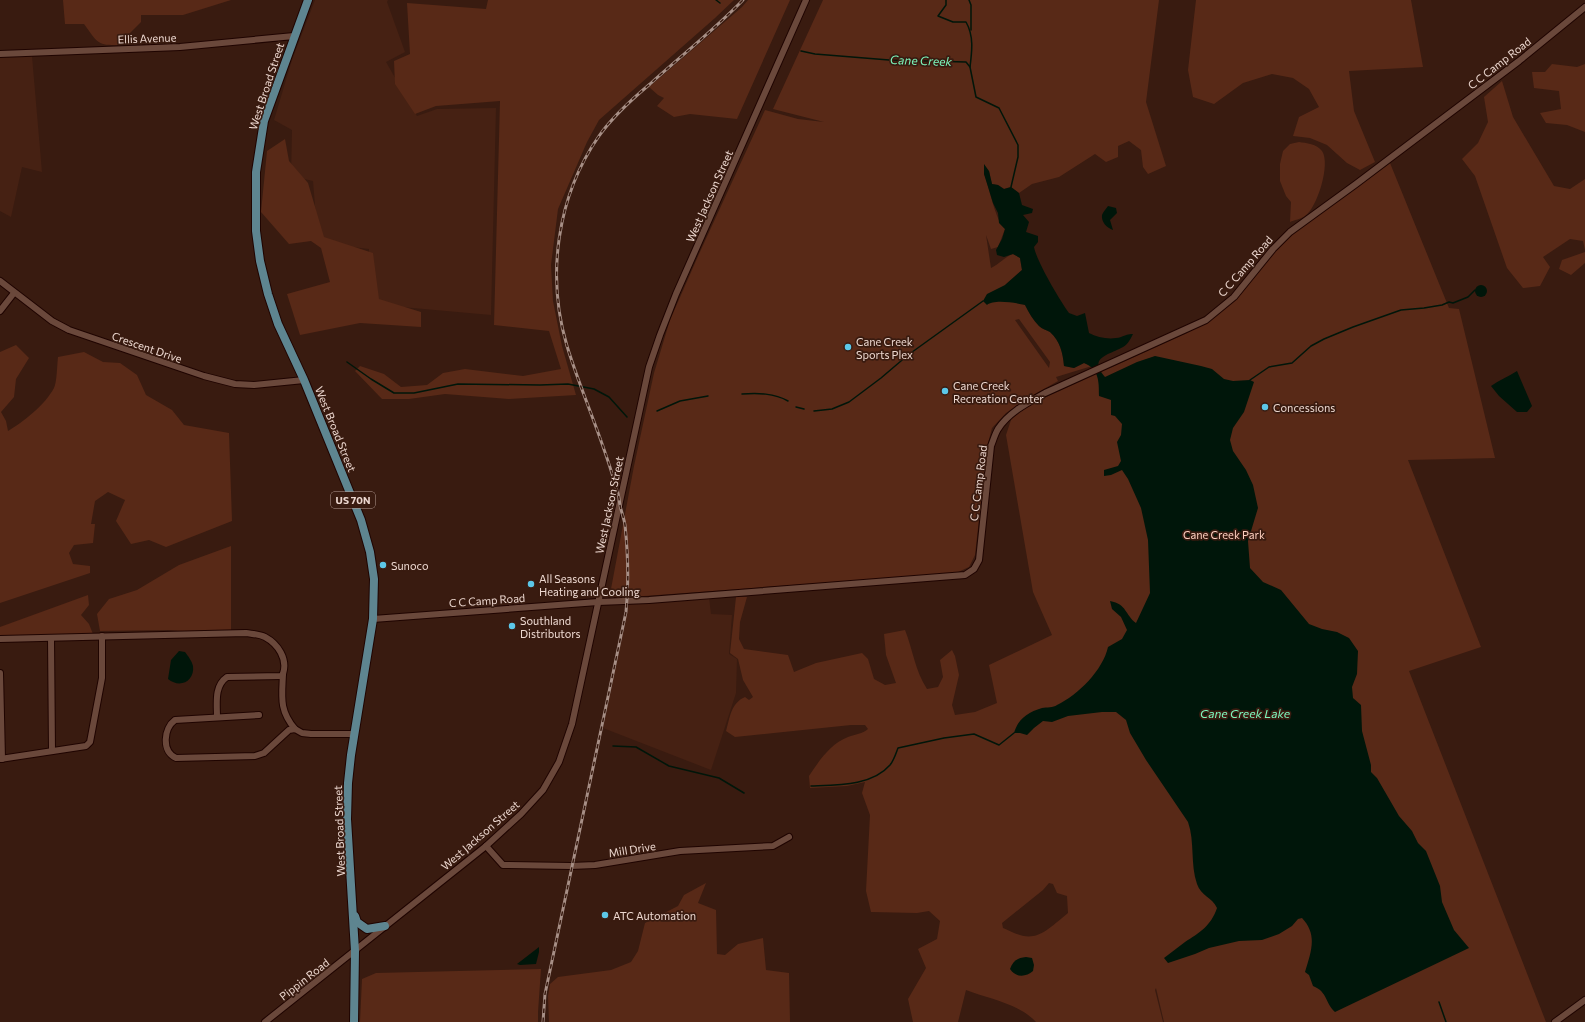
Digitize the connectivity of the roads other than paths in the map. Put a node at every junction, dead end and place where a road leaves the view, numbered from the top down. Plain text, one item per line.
1 (308, 0) edge
2 (806, 0) edge
3 (1585, 7) edge
4 (294, 36) junction
5 (0, 54) edge
6 (0, 281) edge
7 (14, 293) junction
8 (0, 311) edge
9 (304, 380) junction
10 (598, 602) junction
11 (374, 619) junction
12 (102, 636) junction
13 (51, 638) junction
14 (0, 639) edge
15 (0, 673) edge
16 (284, 674) junction
17 (259, 716) dead end
18 (217, 717) junction
19 (295, 729) junction
20 (354, 734) junction
21 (52, 751) junction
22 (1, 759) edge
23 (789, 837) dead end
24 (486, 846) junction
25 (353, 912) junction
26 (385, 926) junction
27 (355, 951) junction
28 (1585, 1000) edge
29 (265, 1022) edge
30 (354, 1022) edge
31 (1554, 1022) edge

1 - 4 main road, West Broad Street / US 70N
2 - 10 street, West Jackson Street
3 - 10 street, C C Camp Road
4 - 5 street, Ellis Avenue
4 - 9 main road, West Broad Street / US 70N
6 - 7 street, Crescent Drive
7 - 8 street
7 - 9 street, Crescent Drive
9 - 11 main road, West Broad Street / US 70N
10 - 11 street, C C Camp Road
10 - 24 street, West Jackson Street
11 - 20 main road, West Broad Street / US 70N
12 - 13 street
12 - 16 street
12 - 21 street
13 - 14 street
13 - 21 street
15 - 22 street
16 - 18 street
16 - 19 street
17 - 18 street
18 - 19 street
19 - 20 street
20 - 25 main road, West Broad Street / US 70N
21 - 22 street
23 - 24 street, Mill Drive
24 - 26 street, West Jackson Street
25 - 26 main road
25 - 27 main road, West Broad Street / US 70N
26 - 27 street, West Jackson Street
27 - 29 street, Pippin Road
27 - 30 main road, West Broad Street / US 70N
28 - 31 street

